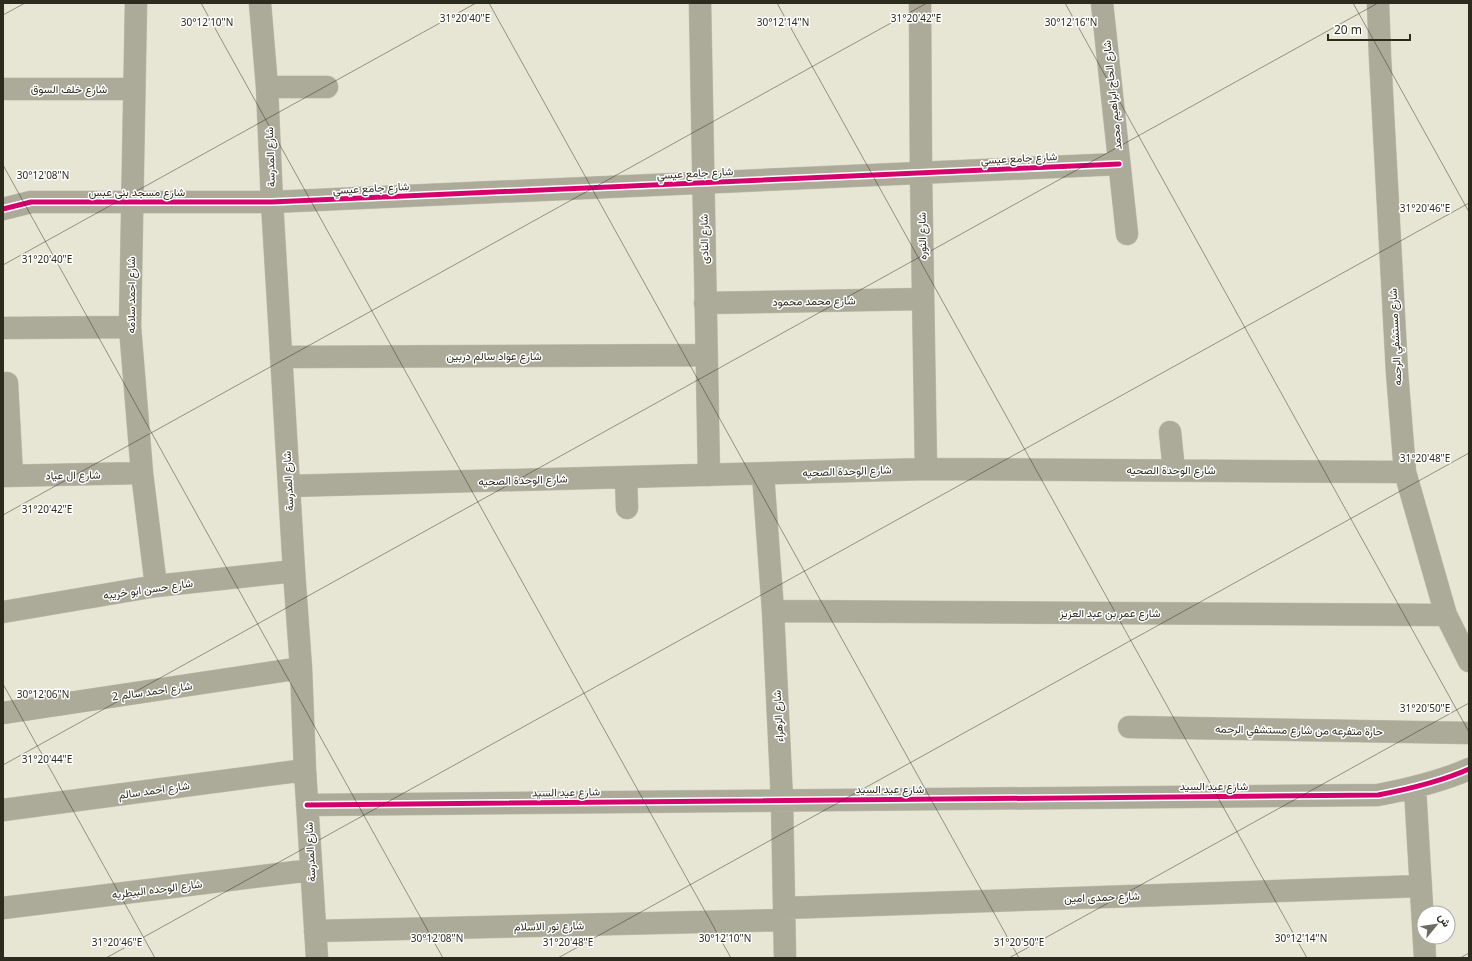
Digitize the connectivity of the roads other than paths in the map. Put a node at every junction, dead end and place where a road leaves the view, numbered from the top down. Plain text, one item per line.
1 (136, 3) edge
2 (260, 3) edge
3 (700, 3) edge
4 (920, 3) edge
5 (1102, 3) edge
6 (1378, 3) edge
7 (267, 87) junction
8 (327, 87) dead end
9 (3, 89) edge
10 (134, 89) junction
11 (1119, 164) junction
12 (921, 173) junction
13 (703, 183) junction
14 (132, 202) junction
15 (272, 202) junction
16 (3, 209) edge
17 (1127, 234) dead end
18 (923, 299) junction
19 (705, 303) junction
20 (130, 327) junction
21 (3, 328) edge
22 (706, 355) junction
23 (281, 357) junction
24 (7, 383) dead end
25 (1170, 432) dead end
26 (926, 469) junction
27 (1174, 470) junction
28 (1405, 472) junction
29 (142, 473) junction
30 (763, 474) junction
31 (709, 475) junction
32 (8, 476) edge
33 (626, 478) junction
34 (289, 486) junction
35 (626, 508) dead end
36 (294, 571) junction
37 (156, 586) junction
38 (773, 611) junction
39 (3, 612) edge
40 (1446, 615) junction
41 (1469, 661) edge
42 (301, 668) junction
43 (3, 713) edge
44 (1129, 727) dead end
45 (1469, 734) edge
46 (1469, 769) edge
47 (305, 770) junction
48 (1415, 788) junction
49 (782, 800) junction
50 (307, 805) junction
51 (3, 810) edge
52 (312, 870) junction
53 (1420, 886) junction
54 (3, 908) edge
55 (784, 914) junction
56 (315, 931) junction
57 (317, 958) edge
58 (785, 958) edge
59 (1425, 958) edge

1 - 10 street, شارع احمد سلامه
2 - 7 street, شارع المدرسة
3 - 13 street, شارع النادى
4 - 12 street, شارع الثوره
5 - 11 street, شارع الحاج ابراهيم محمد
6 - 28 street, شارع مستشفي الرحمه
7 - 8 street
7 - 15 street, شارع المدرسة
9 - 10 street, شارع خلف السوق
10 - 14 street, شارع احمد سلامه
11 - 12 street, شارع جامع عيسي
11 - 17 street, شارع الحاج ابراهيم محمد
12 - 13 street, شارع جامع عيسي
12 - 18 street, شارع الثوره
13 - 15 street, شارع جامع عيسي
13 - 19 street, شارع النادى
14 - 15 street, شارع مسجد بنى عبس
14 - 16 street, شارع مسجد بنى عبس
14 - 20 street, شارع احمد سلامه
15 - 23 street, شارع المدرسة
18 - 19 street, شارع محمد محمود
18 - 26 street, شارع الثوره
19 - 22 street, شارع النادى
20 - 21 street
20 - 29 street, شارع احمد سلامه
22 - 23 street, شارع عواد سالم دربين
22 - 31 street, شارع النادى
23 - 34 street, شارع المدرسة
24 - 32 street
25 - 27 street
26 - 27 street, شارع الوحدة الصحيه
26 - 30 street, شارع الوحدة الصحيه
27 - 28 street, شارع الوحدة الصحيه
28 - 40 street, شارع مستشفي الرحمه
29 - 32 street, شارع ال عياد
29 - 37 street, شارع احمد سلامه
30 - 31 street, شارع الوحدة الصحيه
30 - 38 street, شارع الزهراء
31 - 33 street, شارع الوحدة الصحيه
33 - 34 street, شارع الوحدة الصحيه
33 - 35 street
34 - 36 street, شارع المدرسة
36 - 37 street, شارع حسن ابو خريبه
36 - 42 street, شارع المدرسة
37 - 39 street, شارع حسن ابو خريبه
38 - 40 street, شارع عمر بن عبد العزيز
38 - 49 street, شارع الزهراء
40 - 41 street, شارع مستشفي الرحمه
42 - 43 street, شارع احمد سالم 2
42 - 47 street, شارع المدرسة
44 - 45 street, حارة متفرعه من شارع مستشفي الرحمه
46 - 48 street, شارع عيد السيد
47 - 50 street, شارع المدرسة
47 - 51 street, شارع احمد سالم
48 - 49 street, شارع عيد السيد
48 - 53 street
49 - 50 street, شارع عيد السيد
49 - 55 street, شارع الزهراء
50 - 52 street, شارع المدرسة
52 - 54 street, شارع الوحده البيطريه
52 - 56 street, شارع المدرسة
53 - 55 street, شارع حمدى امين
53 - 59 street
55 - 56 street, شارع نور الاسلام
55 - 58 street, شارع الزهراء
56 - 57 street, شارع المدرسة

